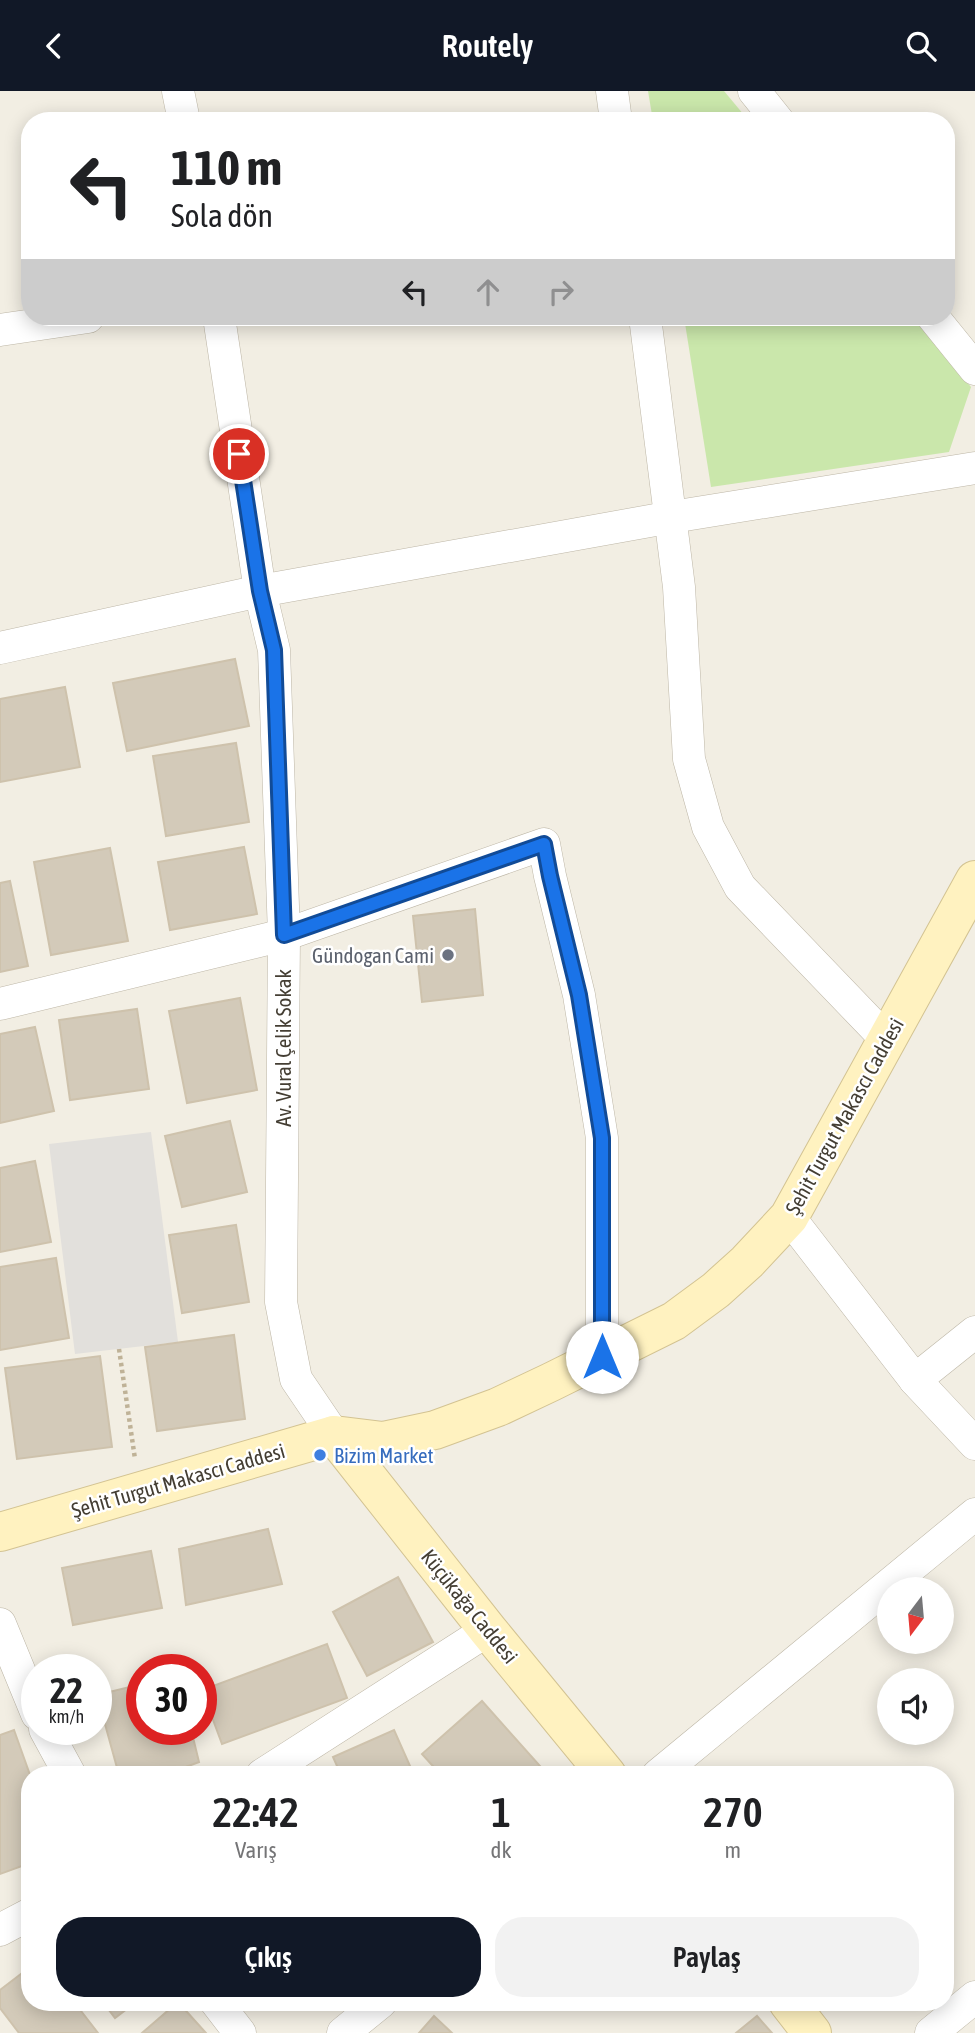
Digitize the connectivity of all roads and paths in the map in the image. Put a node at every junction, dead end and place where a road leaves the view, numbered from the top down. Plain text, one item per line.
1 (178, 91) edge
2 (612, 91) edge
3 (754, 91) edge
4 (182, 112) edge
5 (615, 112) edge
6 (771, 112) edge
7 (27, 326) edge
8 (220, 326) edge
9 (646, 326) edge
10 (940, 326) edge
11 (0, 330) edge
12 (975, 369) edge
13 (975, 468) edge
14 (672, 517) junction
15 (260, 591) junction
16 (0, 648) edge
17 (975, 880) edge
18 (284, 935) junction
19 (0, 1004) edge
20 (887, 1040) junction
21 (789, 1217) junction
22 (975, 1332) edge
23 (119, 1349) dead end
24 (602, 1357) junction
25 (915, 1380) junction
26 (334, 1435) junction
27 (975, 1444) edge
28 (140, 1491) junction
29 (975, 1514) edge
30 (0, 1532) edge
31 (0, 1624) edge
32 (488, 1630) junction
33 (21, 1675) edge
34 (54, 1745) edge
35 (65, 1766) edge
36 (276, 1766) edge
37 (600, 1766) edge
38 (669, 1766) edge
39 (21, 1919) edge
40 (0, 1930) edge
41 (975, 1997) edge
42 (223, 2011) edge
43 (370, 2011) edge
44 (795, 2011) edge
45 (240, 2033) edge
46 (343, 2033) edge
47 (812, 2033) edge
48 (931, 2033) edge

1 - 4 street
2 - 5 street
3 - 6 street
7 - 11 street
8 - 15 street, Av. Vural Çelik Sokak
9 - 14 street
10 - 12 street
13 - 14 street
14 - 15 street
14 - 20 street
15 - 16 street
15 - 18 street, Av. Vural Çelik Sokak
17 - 20 street, Şehit Turgut Makascı Caddesi
18 - 19 street
18 - 24 street
18 - 26 street, Av. Vural Çelik Sokak
20 - 21 street, Şehit Turgut Makascı Caddesi
21 - 24 street, Şehit Turgut Makascı Caddesi
21 - 25 street
22 - 25 street
23 - 28 path
24 - 26 street, Şehit Turgut Makascı Caddesi
25 - 27 street
26 - 28 street, Şehit Turgut Makascı Caddesi
26 - 32 street, Küçükağa Caddesi
28 - 30 street, Şehit Turgut Makascı Caddesi
29 - 38 street
31 - 33 street
32 - 36 street
32 - 37 street, Küçükağa Caddesi
34 - 35 street
39 - 40 street
41 - 48 street
42 - 45 street
43 - 46 street
44 - 47 street

